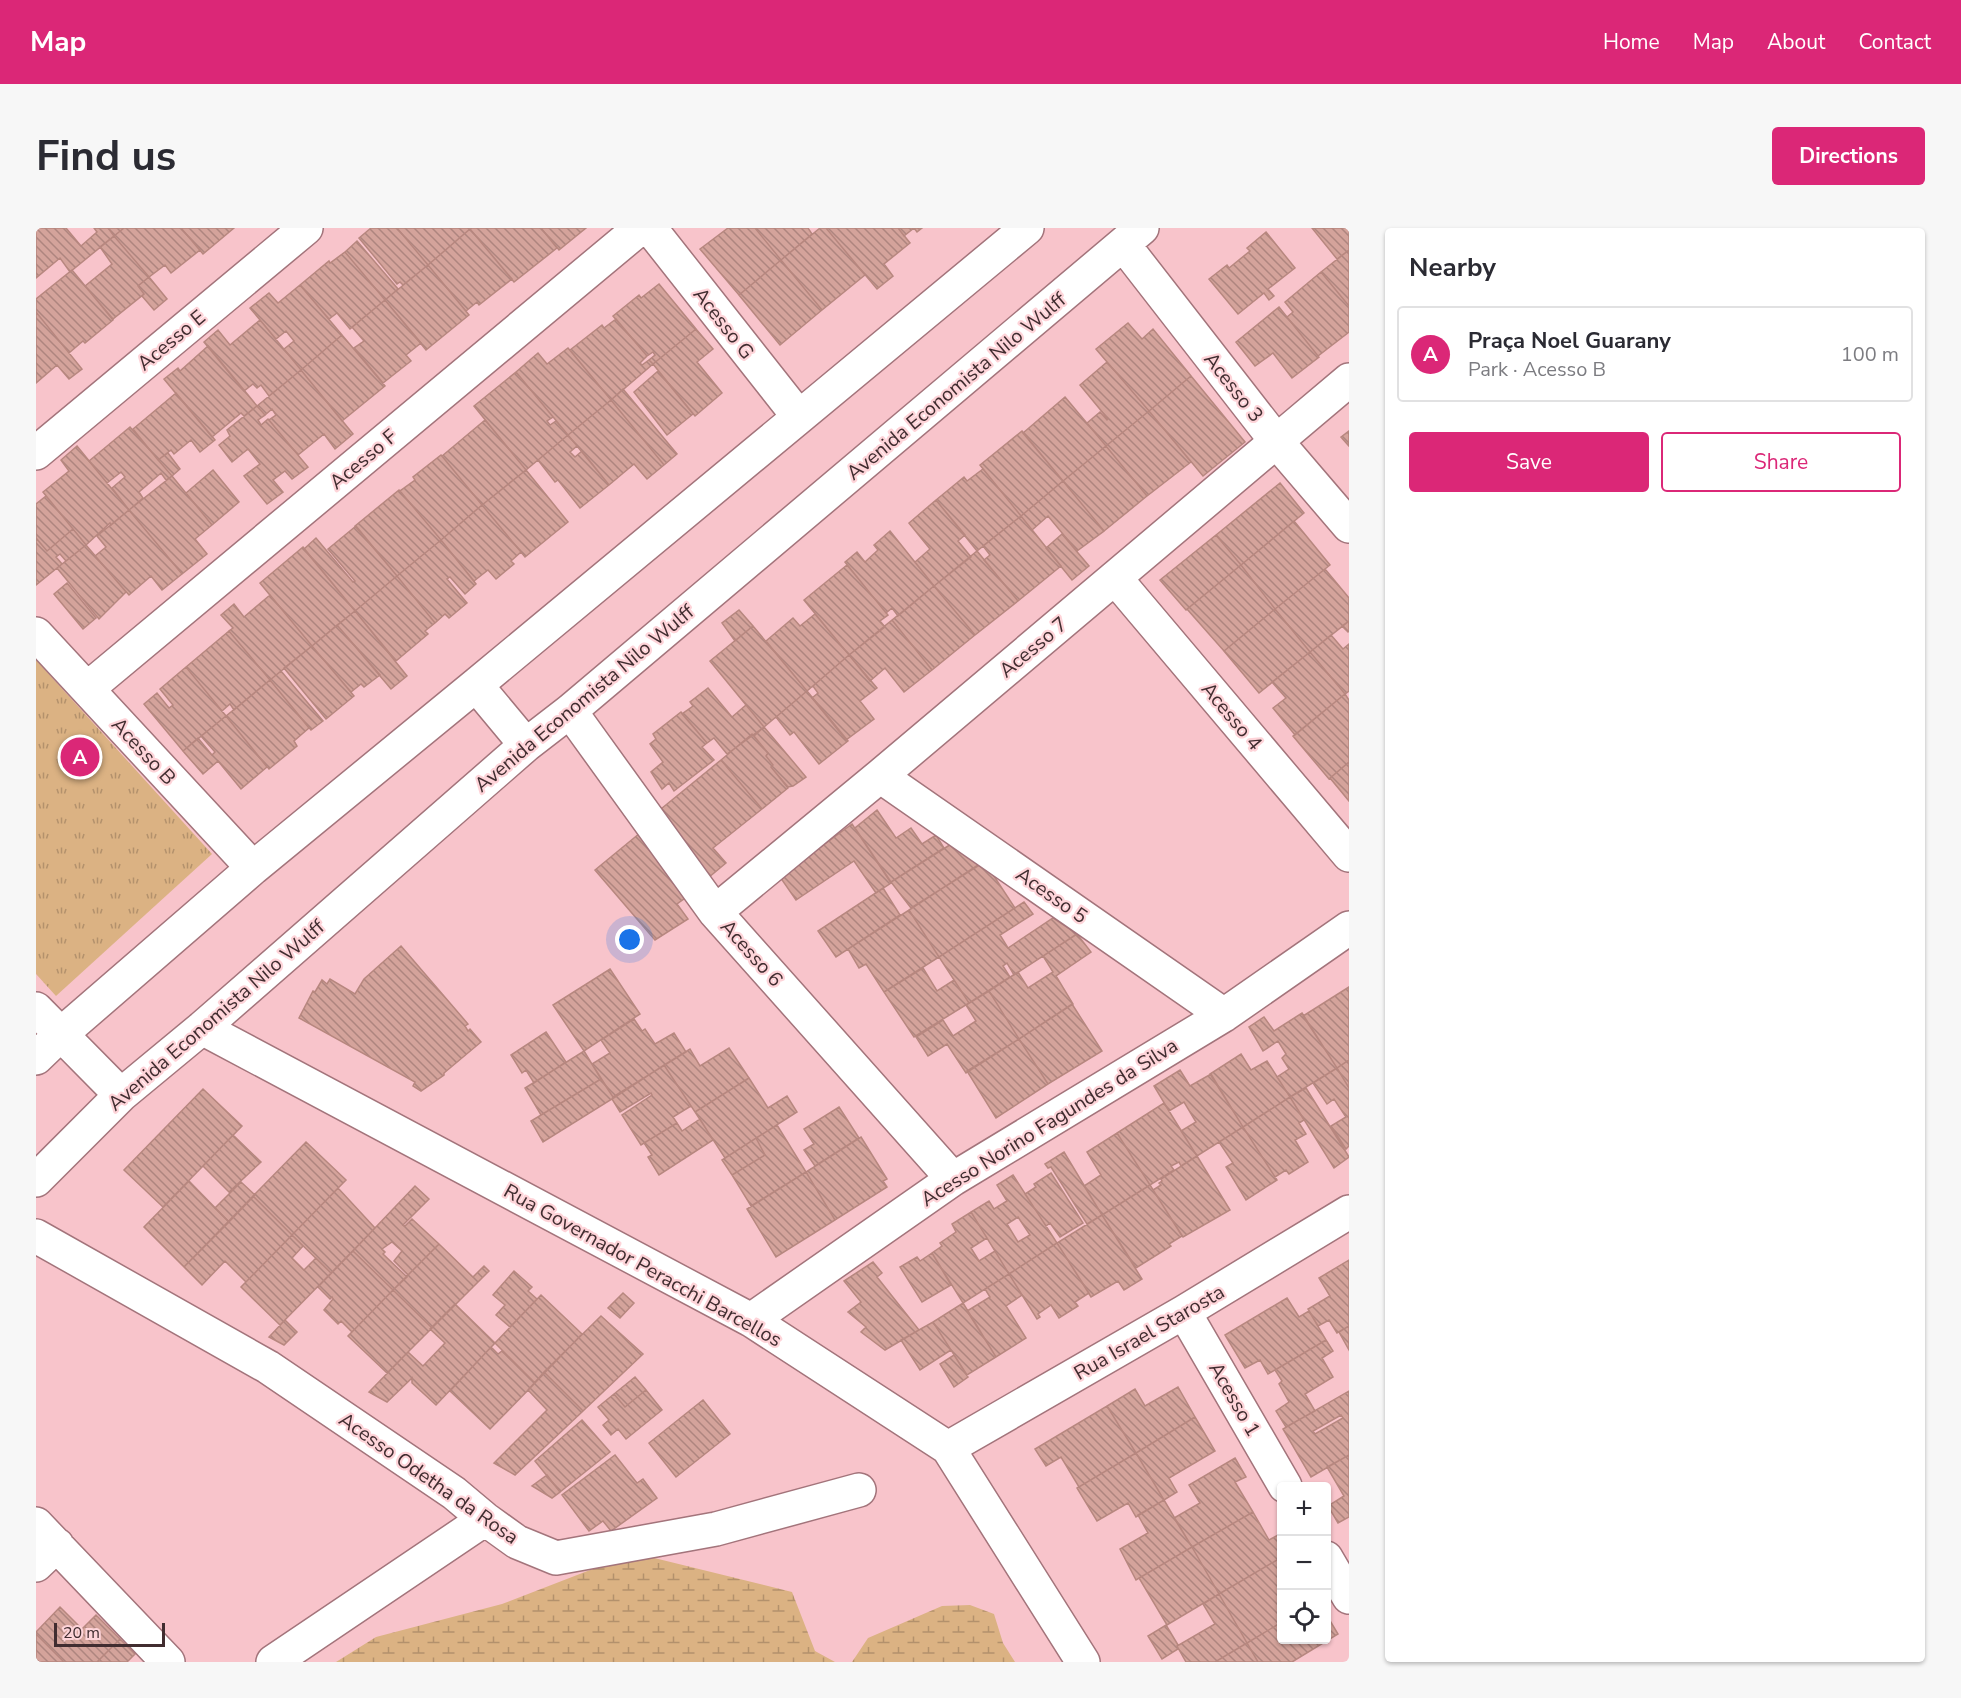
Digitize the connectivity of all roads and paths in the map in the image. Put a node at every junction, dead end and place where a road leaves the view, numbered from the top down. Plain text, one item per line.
1 (306, 228) edge
2 (640, 228) edge
3 (650, 228) edge
4 (1022, 230) edge
5 (1133, 236) edge
6 (1349, 380) edge
7 (799, 417) junction
8 (1277, 442) junction
9 (36, 453) edge
10 (1349, 526) edge
11 (1115, 578) junction
12 (36, 634) edge
13 (476, 686) junction
14 (87, 689) junction
15 (570, 711) junction
16 (526, 745) junction
17 (880, 776) junction
18 (1349, 855) edge
19 (253, 868) junction
20 (716, 912) junction
21 (1349, 928) edge
22 (36, 1009) edge
23 (1224, 1015) junction
24 (202, 1028) junction
25 (60, 1035) junction
26 (36, 1059) edge
27 (121, 1095) junction
28 (953, 1179) junction
29 (36, 1180) edge
30 (1349, 1212) edge
31 (36, 1236) edge
32 (1184, 1312) junction
33 (751, 1320) junction
34 (948, 1448) junction
35 (1283, 1482) edge
36 (860, 1491) dead end
37 (485, 1519) junction
38 (43, 1545) edge
39 (1331, 1566) edge
40 (1349, 1597) edge
41 (168, 1662) edge
42 (273, 1662) edge
43 (1083, 1662) edge

1 - 9 street, Acesso E
2 - 14 street, Acesso F
3 - 7 street, Acesso G
4 - 7 street
5 - 8 street, Acesso 3
5 - 15 street, Avenida Economista Nilo Wulff
6 - 8 street, Acesso 7
7 - 13 street
8 - 10 street, Acesso 3
8 - 11 street, Acesso 7
11 - 17 street, Acesso 7
11 - 18 street, Acesso 4
12 - 14 street, Acesso B
13 - 16 street
13 - 19 street
14 - 19 street, Acesso B
15 - 16 street, Avenida Economista Nilo Wulff
15 - 20 street, Acesso 6
16 - 24 street, Avenida Economista Nilo Wulff
17 - 20 street, Acesso 7
17 - 23 street, Acesso 5
19 - 25 street
20 - 28 street, Acesso 6
21 - 23 street, Acesso Norino Fagundes da Silva
22 - 25 street
23 - 28 street, Acesso Norino Fagundes da Silva
24 - 27 street, Avenida Economista Nilo Wulff
24 - 33 street, Rua Governador Peracchi Barcellos
25 - 26 street
25 - 27 street
27 - 29 street, Avenida Economista Nilo Wulff
28 - 33 street, Acesso Norino Fagundes da Silva
30 - 32 street, Rua Israel Starosta
31 - 37 street, Acesso Odetha da Rosa
32 - 34 street, Rua Israel Starosta
32 - 35 street, Acesso 1
33 - 34 street, Rua Governador Peracchi Barcellos
34 - 43 street, Rua Governador Peracchi Barcellos
36 - 37 street, Acesso Odetha da Rosa
37 - 42 street
38 - 41 street
39 - 40 street

